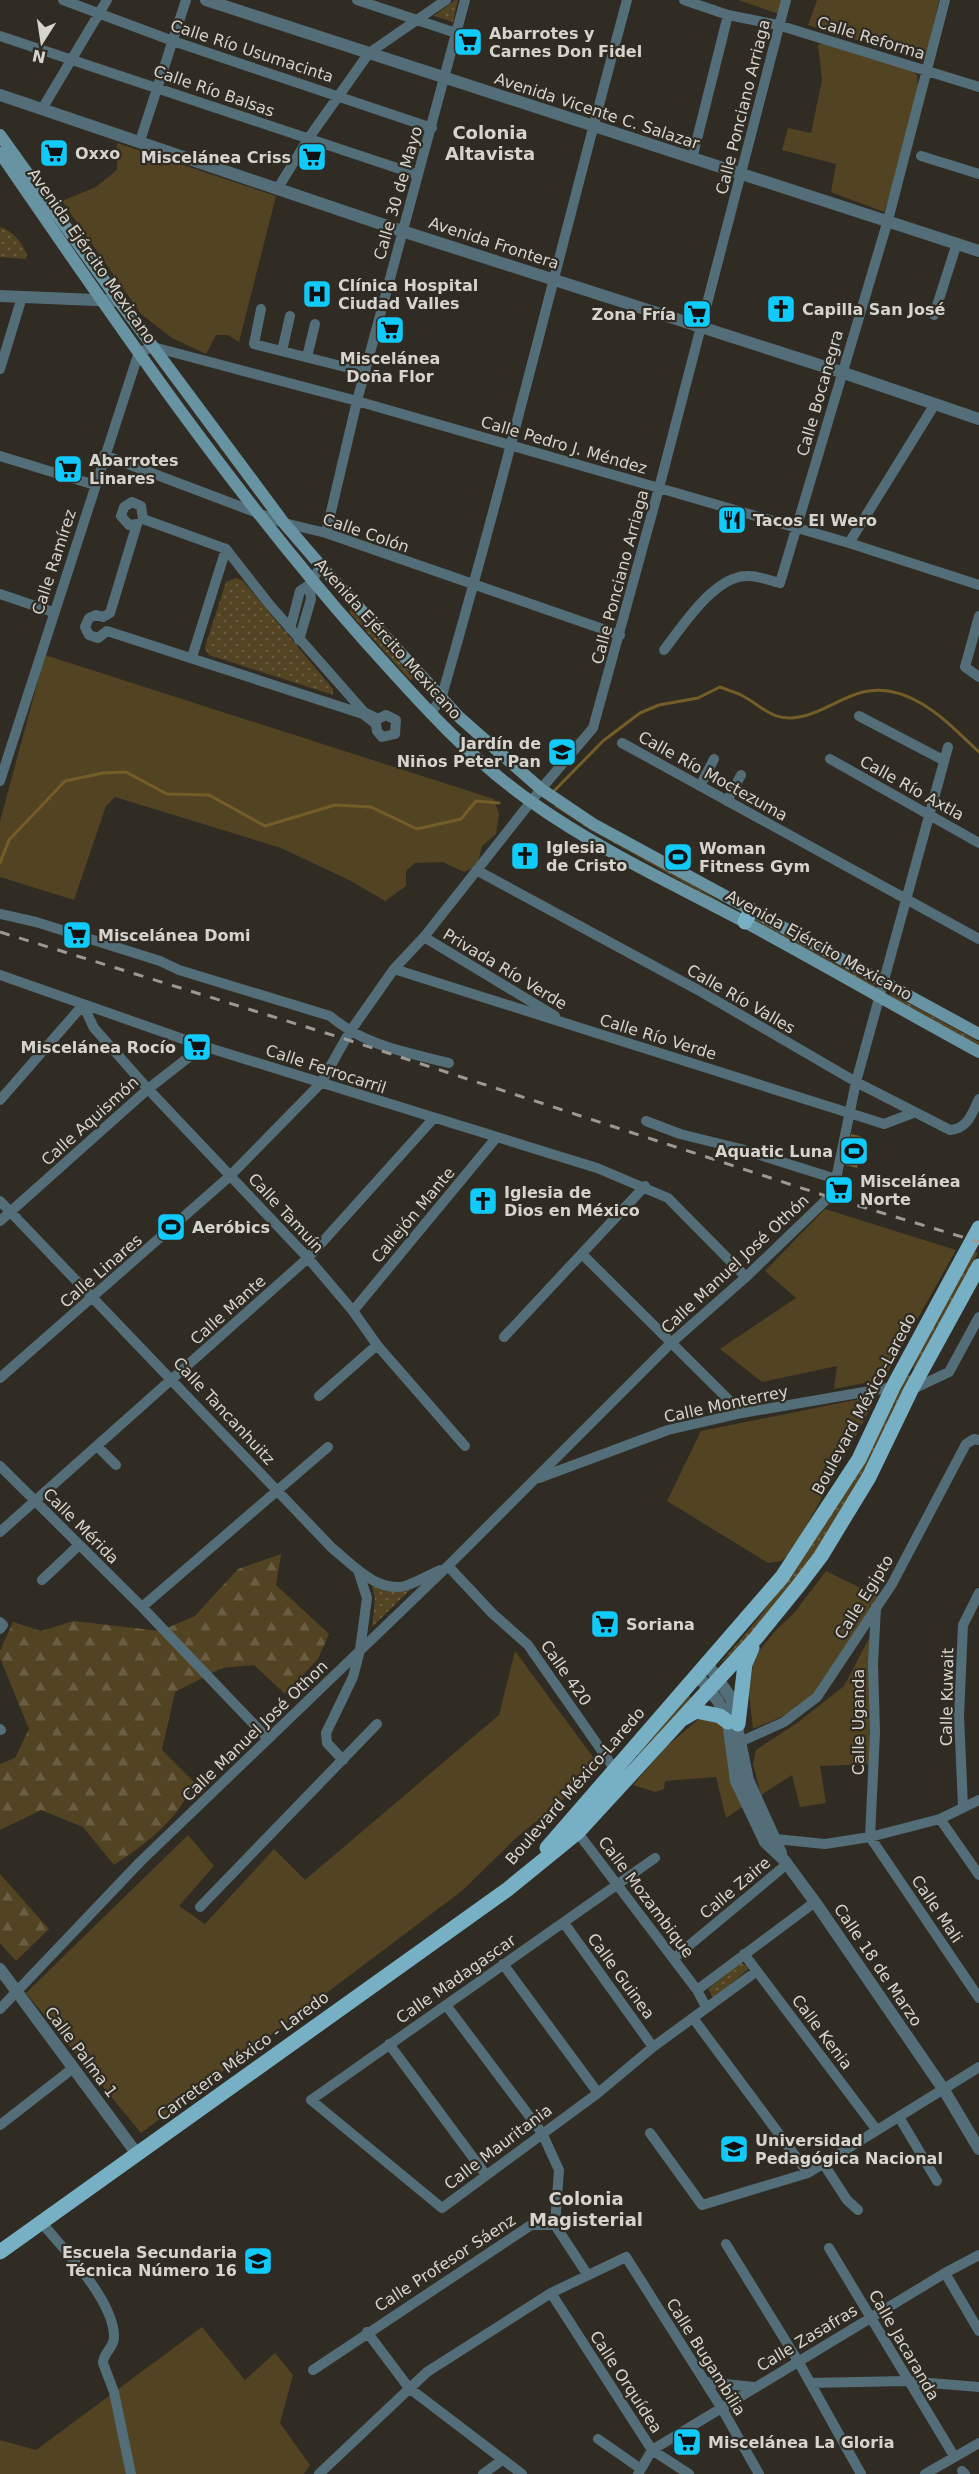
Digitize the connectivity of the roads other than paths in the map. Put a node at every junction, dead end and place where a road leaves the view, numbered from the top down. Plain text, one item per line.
1 (63, 0) edge
2 (107, 0) edge
3 (186, 0) edge
4 (206, 0) edge
5 (357, 0) edge
6 (446, 0) edge
7 (465, 0) edge
8 (627, 0) edge
9 (684, 0) edge
10 (786, 0) edge
11 (945, 0) edge
12 (99, 14) junction
13 (728, 15) junction
14 (418, 20) junction
15 (778, 25) junction
16 (456, 33) junction
17 (0, 36) edge
18 (173, 41) junction
19 (369, 53) junction
20 (73, 59) junction
21 (927, 71) junction
22 (444, 77) junction
23 (158, 87) junction
24 (979, 87) edge
25 (0, 95) edge
26 (338, 96) junction
27 (42, 109) junction
28 (593, 127) junction
29 (432, 128) junction
30 (0, 135) edge
31 (308, 139) junction
32 (140, 141) junction
33 (0, 153) edge
34 (921, 156) dead end
35 (692, 159) junction
36 (979, 174) edge
37 (418, 175) junction
38 (742, 175) junction
39 (278, 188) junction
40 (888, 220) junction
41 (402, 231) junction
42 (957, 243) junction
43 (979, 250) edge
44 (552, 278) junction
45 (0, 296) edge
46 (22, 297) junction
47 (119, 301) junction
48 (103, 302) junction
49 (261, 309) dead end
50 (934, 315) dead end
51 (290, 316) dead end
52 (315, 324) dead end
53 (701, 327) junction
54 (153, 347) junction
55 (282, 351) junction
56 (139, 352) junction
57 (307, 357) junction
58 (0, 369) edge
59 (365, 372) junction
60 (841, 372) junction
61 (357, 401) junction
62 (935, 404) junction
63 (979, 419) edge
64 (509, 445) junction
65 (104, 455) junction
66 (0, 456) edge
67 (94, 485) junction
68 (659, 488) junction
69 (257, 513) junction
70 (284, 523) junction
71 (796, 527) junction
72 (326, 533) junction
73 (849, 543) junction
74 (226, 549) junction
75 (321, 566) junction
76 (310, 583) junction
77 (979, 585) edge
78 (474, 586) junction
79 (0, 594) edge
80 (53, 612) junction
81 (979, 616) edge
82 (290, 629) junction
83 (620, 635) junction
84 (299, 640) junction
85 (664, 650) dead end
86 (192, 657) junction
87 (979, 677) edge
88 (441, 699) junction
89 (430, 714) junction
90 (859, 716) dead end
91 (622, 742) dead end
92 (948, 747) dead end
93 (714, 759) dead end
94 (830, 759) dead end
95 (943, 760) junction
96 (741, 775) dead end
97 (0, 781) edge
98 (700, 786) junction
99 (541, 789) junction
100 (727, 801) junction
101 (531, 802) junction
102 (928, 815) junction
103 (979, 843) edge
104 (478, 870) junction
105 (906, 898) junction
106 (0, 914) edge
107 (748, 916) junction
108 (424, 937) junction
109 (979, 939) edge
110 (394, 969) junction
111 (0, 975) edge
112 (883, 983) junction
113 (880, 998) junction
114 (83, 1005) junction
115 (570, 1026) junction
116 (349, 1033) junction
117 (979, 1034) edge
118 (203, 1046) junction
119 (979, 1052) edge
120 (449, 1063) dead end
121 (856, 1082) junction
122 (321, 1083) junction
123 (148, 1089) junction
124 (979, 1099) edge
125 (0, 1100) edge
126 (850, 1112) junction
127 (913, 1113) junction
128 (434, 1119) junction
129 (646, 1121) dead end
130 (496, 1138) junction
131 (230, 1176) junction
132 (836, 1179) junction
133 (645, 1186) junction
134 (0, 1201) edge
135 (10, 1213) junction
136 (0, 1221) edge
137 (979, 1228) edge
138 (582, 1254) junction
139 (308, 1258) junction
140 (979, 1266) edge
141 (746, 1277) junction
142 (95, 1297) junction
143 (353, 1311) junction
144 (979, 1317) edge
145 (504, 1337) dead end
146 (671, 1343) junction
147 (377, 1345) junction
148 (0, 1378) edge
149 (174, 1379) junction
150 (893, 1386) junction
151 (911, 1390) junction
152 (320, 1396) dead end
153 (742, 1413) junction
154 (979, 1440) edge
155 (465, 1446) dead end
156 (98, 1447) junction
157 (328, 1447) dead end
158 (0, 1466) edge
159 (116, 1466) dead end
160 (536, 1480) junction
161 (279, 1491) junction
162 (36, 1501) junction
163 (0, 1532) edge
164 (79, 1545) junction
165 (448, 1566) junction
166 (358, 1570) junction
167 (42, 1580) dead end
168 (979, 1593) edge
169 (142, 1607) junction
170 (876, 1607) junction
171 (756, 1638) junction
172 (360, 1650) junction
173 (703, 1669) junction
174 (714, 1684) junction
175 (682, 1719) junction
176 (733, 1723) junction
177 (377, 1724) dead end
178 (268, 1739) junction
179 (740, 1742) junction
180 (342, 1760) junction
181 (619, 1776) junction
182 (979, 1800) edge
183 (963, 1806) junction
184 (940, 1819) junction
185 (574, 1827) junction
186 (870, 1837) junction
187 (770, 1841) junction
188 (655, 1858) dead end
189 (786, 1862) junction
190 (979, 1875) edge
191 (619, 1884) junction
192 (508, 1889) joint
193 (815, 1902) junction
194 (200, 1907) dead end
195 (564, 1923) junction
196 (744, 1954) junction
197 (674, 1958) junction
198 (503, 1964) junction
199 (0, 1969) edge
200 (757, 1971) junction
201 (697, 1990) junction
202 (14, 1991) junction
203 (979, 1998) edge
204 (446, 2005) junction
205 (706, 2007) junction
206 (0, 2009) edge
207 (693, 2018) junction
208 (389, 2044) junction
209 (653, 2047) junction
210 (979, 2067) edge
211 (72, 2069) junction
212 (944, 2090) junction
213 (598, 2093) junction
214 (311, 2100) joint
215 (899, 2117) junction
216 (0, 2125) edge
217 (876, 2129) junction
218 (542, 2133) junction
219 (650, 2133) dead end
220 (979, 2149) edge
221 (137, 2154) junction
222 (823, 2163) junction
223 (808, 2173) junction
224 (486, 2175) junction
225 (937, 2181) dead end
226 (858, 2210) dead end
227 (42, 2223) junction
228 (555, 2225) junction
229 (726, 2244) dead end
230 (829, 2248) dead end
231 (0, 2252) edge
232 (979, 2255) edge
233 (945, 2273) junction
234 (587, 2274) junction
235 (551, 2293) junction
236 (872, 2316) junction
237 (979, 2331) edge
238 (367, 2332) junction
239 (798, 2361) junction
240 (313, 2370) dead end
241 (906, 2380) junction
242 (706, 2382) junction
243 (810, 2383) junction
244 (754, 2387) junction
245 (979, 2387) edge
246 (409, 2388) junction
247 (721, 2407) junction
248 (598, 2439) dead end
249 (979, 2443) edge
250 (652, 2450) junction
251 (954, 2456) junction
252 (502, 2460) junction
253 (639, 2471) edge
254 (131, 2474) edge
255 (319, 2474) edge
256 (483, 2474) edge
257 (522, 2474) edge
258 (689, 2474) edge
259 (759, 2474) edge
260 (861, 2474) edge
261 (925, 2474) edge

1 - 12 street, Calle Río Usumacinta
2 - 12 street
3 - 18 street
4 - 19 street, Avenida Vicente C. Salazar
5 - 14 street
6 - 14 street
7 - 16 street, Calle 30 de Mayo
8 - 28 street
9 - 13 street, Calle Reforma
10 - 15 street, Calle Ponciano Arriaga
11 - 21 street, Calle Bocanegra
12 - 18 street, Calle Río Usumacinta
12 - 20 street
13 - 15 street, Calle Reforma
13 - 35 street
14 - 16 street
14 - 19 street
15 - 21 street, Calle Reforma
15 - 38 street, Calle Ponciano Arriaga
16 - 22 street, Calle 30 de Mayo
17 - 20 street, Calle Río Balsas
18 - 23 street
18 - 26 street, Calle Río Usumacinta
19 - 22 street, Avenida Vicente C. Salazar
19 - 26 street
20 - 23 street, Calle Río Balsas
20 - 27 street
21 - 24 street, Calle Reforma
21 - 40 street, Calle Bocanegra
22 - 28 street, Avenida Vicente C. Salazar
22 - 29 street, Calle 30 de Mayo
23 - 31 street, Calle Río Balsas
23 - 32 street
25 - 27 street, Avenida Frontera
26 - 29 street, Calle Río Usumacinta
26 - 31 street
27 - 32 street, Avenida Frontera
28 - 35 street, Avenida Vicente C. Salazar
28 - 44 street
29 - 37 street, Calle 30 de Mayo
30 - 47 main road, Avenida Ejército Mexicano
31 - 37 street, Calle Río Balsas
31 - 39 street
32 - 39 street, Avenida Frontera
33 - 48 main road, Avenida Ejército Mexicano
34 - 36 street
35 - 38 street, Avenida Vicente C. Salazar
37 - 41 street, Calle 30 de Mayo
38 - 40 street, Avenida Vicente C. Salazar
38 - 53 street, Calle Ponciano Arriaga
39 - 41 street, Avenida Frontera
40 - 42 street, Avenida Vicente C. Salazar
40 - 60 street, Calle Bocanegra
41 - 44 street, Avenida Frontera
41 - 59 street, Calle 30 de Mayo
42 - 43 street, Avenida Vicente C. Salazar
42 - 50 street
44 - 53 street, Avenida Frontera
44 - 64 street
45 - 46 street
46 - 48 street
46 - 58 street
47 - 48 street
47 - 54 main road, Avenida Ejército Mexicano
48 - 56 main road, Avenida Ejército Mexicano
49 - 55 street
51 - 55 street
52 - 57 street
53 - 60 street, Avenida Frontera
53 - 68 street, Calle Ponciano Arriaga
54 - 56 street
54 - 61 street, Calle Pedro J. Méndez
54 - 70 main road, Avenida Ejército Mexicano
55 - 57 street
56 - 65 street, Calle Ramírez
56 - 69 main road, Avenida Ejército Mexicano
57 - 59 street
59 - 61 street, Calle 30 de Mayo
60 - 62 street, Avenida Frontera
60 - 71 street, Calle Bocanegra
61 - 64 street, Calle Pedro J. Méndez
61 - 72 street, Calle 30 de Mayo
62 - 63 street, Avenida Frontera
62 - 73 street
64 - 68 street, Calle Pedro J. Méndez
64 - 78 street
65 - 67 street, Calle Ramírez
65 - 69 street, Calle Colón
66 - 67 street
67 - 80 street, Calle Ramírez
68 - 71 street, Calle Pedro J. Méndez
68 - 83 street, Calle Ponciano Arriaga
69 - 70 street, Calle Colón
69 - 76 main road, Avenida Ejército Mexicano
70 - 72 street, Calle Colón
70 - 75 main road, Avenida Ejército Mexicano
71 - 73 street, Calle Pedro J. Méndez
71 - 85 street, Calle Bocanegra
72 - 78 street, Calle Colón
73 - 77 street, Calle Pedro J. Méndez
74 - 82 street
74 - 86 street
74 - 86 street
75 - 76 street
75 - 88 main road, Avenida Ejército Mexicano
76 - 82 street
76 - 84 street
76 - 89 main road, Avenida Ejército Mexicano
78 - 83 street, Calle Colón
78 - 88 street
79 - 80 street
80 - 97 street, Calle Ramírez
81 - 87 street
82 - 84 street
83 - 99 street, Calle Ponciano Arriaga
84 - 86 street
88 - 89 street
88 - 99 main road, Avenida Ejército Mexicano
89 - 101 main road, Avenida Ejército Mexicano
90 - 95 street
91 - 98 street, Calle Río Moctezuma
92 - 95 street, Calle Manuel José Othón
93 - 98 street
94 - 102 street, Calle Río Axtla
95 - 102 street, Calle Manuel José Othón
96 - 100 street
98 - 100 street, Calle Río Moctezuma
99 - 101 street, Calle Ponciano Arriaga
99 - 107 main road, Avenida Ejército Mexicano
100 - 105 street, Calle Río Moctezuma
101 - 104 street, Calle Ponciano Arriaga
101 - 107 main road, Avenida Ejército Mexicano
102 - 103 street, Calle Río Axtla
102 - 105 street, Calle Manuel José Othón
104 - 108 street, Calle Ponciano Arriaga
104 - 121 street, Calle Río Valles
105 - 109 street, Calle Río Moctezuma
105 - 112 street, Calle Manuel José Othón
106 - 116 street
107 - 112 main road, Avenida Ejército Mexicano
107 - 113 main road, Avenida Ejército Mexicano
108 - 110 street, Calle Ponciano Arriaga
108 - 115 street, Privada Río Verde
110 - 115 street, Calle Río Verde
110 - 116 street, Calle Ponciano Arriaga
111 - 114 street, Calle Ferrocarril
112 - 113 street, Calle Manuel José Othón
112 - 117 main road, Avenida Ejército Mexicano
113 - 119 main road, Avenida Ejército Mexicano
113 - 121 street, Calle Manuel José Othón
114 - 118 street, Calle Ferrocarril
114 - 123 street, Calle Tamuín
114 - 125 street
115 - 126 street, Calle Río Verde
116 - 120 street
116 - 122 street, Calle Ponciano Arriaga
118 - 122 street, Calle Ferrocarril
118 - 123 street, Calle Aquismón
121 - 126 street, Calle Manuel José Othón
121 - 127 street, Calle Río Valles
122 - 128 street, Calle Ferrocarril
122 - 131 street, Calle Linares
123 - 131 street, Calle Tamuín
123 - 135 street, Calle Aquismón
124 - 127 street, Calle Río Valles
126 - 127 street, Calle Río Verde
126 - 132 street, Calle Manuel José Othón
128 - 130 street, Calle Ferrocarril
128 - 139 street, Calle Mante
129 - 132 street
130 - 133 street, Calle Ferrocarril
130 - 143 street, Callejón Mante
131 - 139 street, Calle Tamuín
131 - 142 street, Calle Linares
132 - 141 street, Calle Manuel José Othón
133 - 138 street
133 - 141 street, Calle Ferrocarril
134 - 135 street, Calle Tancanhuitz
135 - 136 street, Calle Aquismón
135 - 142 street, Calle Tancanhuitz
137 - 150 main road, Boulevard México-Laredo
138 - 145 street
138 - 146 street
139 - 143 street, Calle Tamuín
139 - 149 street, Calle Mante
140 - 151 main road, Boulevard México-Laredo
141 - 146 street, Calle Manuel José Othón
142 - 148 street, Calle Linares
142 - 149 street, Calle Tancanhuitz
143 - 147 street, Calle Tamuín
144 - 151 street
146 - 153 street
146 - 160 street, Calle Manuel José Othón
147 - 152 street
147 - 155 street, Calle Tamuín
149 - 156 street, Calle Mante
149 - 161 street, Calle Tancanhuitz
150 - 153 street, Calle Monterrey
150 - 173 main road, Boulevard México-Laredo
151 - 171 main road, Boulevard México-Laredo
153 - 160 street, Calle Monterrey
154 - 170 street, Calle Egipto
156 - 159 street
156 - 162 street, Calle Mante
157 - 161 street
158 - 162 street, Calle Mérida
160 - 165 street, Calle Manuel José Othon
161 - 166 street, Calle Tancanhuitz
161 - 169 street
162 - 163 street, Calle Mante
162 - 164 street, Calle Mérida
164 - 167 street
164 - 169 street, Calle Mérida
165 - 166 street, Calle Tancanhuitz
165 - 172 street, Calle Manuel José Othon
165 - 181 street, Calle 420
166 - 172 street
168 - 183 street, Calle Kuwait
169 - 178 street, Calle Mérida
170 - 179 street, Calle Egipto
170 - 186 street, Calle Uganda
171 - 174 main road, Boulevard México-Laredo
171 - 176 main road
172 - 178 street, Calle Manuel José Othon
172 - 180 street
173 - 174 street, Calle 18 de Marzo
173 - 181 main road, Boulevard México-Laredo
174 - 175 main road, Boulevard México-Laredo
174 - 176 street, Calle 18 de Marzo
175 - 176 main road
175 - 181 main road, Boulevard México-Laredo
176 - 179 street, Calle 18 de Marzo
176 - 187 street, Calle 18 de Marzo
177 - 180 street
178 - 202 street, Calle Manuel José Othon
179 - 187 street, Calle 18 de Marzo
180 - 194 street
181 - 185 main road, Boulevard México-Laredo
182 - 183 street
183 - 184 street
184 - 186 street
184 - 190 street
185 - 191 street, Calle Mozambique
185 - 192 main road, Boulevard México-Laredo
186 - 187 street
186 - 203 street, Calle Mali
187 - 189 street, Calle 18 de Marzo
188 - 191 street, Calle Madagascar
189 - 193 street, Calle 18 de Marzo
189 - 197 street, Calle Zaire
191 - 195 street, Calle Madagascar
191 - 197 street, Calle Mozambique
192 - 221 main road, Carretera México - Laredo
193 - 196 street
193 - 212 street, Calle 18 de Marzo
195 - 198 street, Calle Madagascar
195 - 209 street, Calle Guinea
196 - 200 street, Calle Kenia
196 - 201 street
197 - 201 street, Calle Mozambique
198 - 204 street, Calle Madagascar
198 - 213 street
199 - 202 street, Calle Palma 1
200 - 205 street, Calle Mauritania
200 - 217 street, Calle Kenia
201 - 205 street
202 - 206 street, Calle Manuel José Othon
202 - 211 street, Calle Palma 1
204 - 208 street, Calle Madagascar
204 - 218 street
205 - 207 street, Calle Mauritania
207 - 209 street, Calle Mauritania
207 - 223 street
208 - 214 street, Calle Madagascar
208 - 224 street
209 - 213 street, Calle Mauritania
210 - 212 street
211 - 216 street
211 - 221 street, Calle Palma 1
212 - 215 street
212 - 220 street, Calle 18 de Marzo
213 - 218 street, Calle Mauritania
214 - 224 street, Calle Mauritania
215 - 217 street
215 - 225 street
217 - 222 street
218 - 224 street, Calle Mauritania
218 - 228 street
219 - 223 street
221 - 227 main road, Carretera México - Laredo
222 - 223 street
222 - 226 street
227 - 231 main road, Carretera México - Laredo
227 - 254 street
228 - 234 street
228 - 238 street, Calle Profesor Sáenz
229 - 239 street
230 - 236 street, Calle Jacaranda
232 - 233 street, Calle Zasafras
233 - 236 street, Calle Zasafras
233 - 237 street
234 - 235 street
234 - 242 street, Calle Bugambilia
235 - 246 street
235 - 250 street, Calle Orquídea
236 - 239 street, Calle Zasafras
236 - 241 street, Calle Jacaranda
238 - 240 street, Calle Profesor Sáenz
238 - 246 street
239 - 243 street
239 - 244 street, Calle Zasafras
241 - 243 street
241 - 245 street
241 - 251 street, Calle Jacaranda
242 - 244 street
242 - 247 street, Calle Bugambilia
243 - 260 street
244 - 247 street, Calle Zasafras
246 - 252 street
246 - 255 street
247 - 250 street, Calle Zasafras
247 - 259 street, Calle Bugambilia
248 - 253 street
249 - 251 street
250 - 253 street
250 - 258 street, Calle Orquídea
251 - 261 street
252 - 256 street
252 - 257 street

